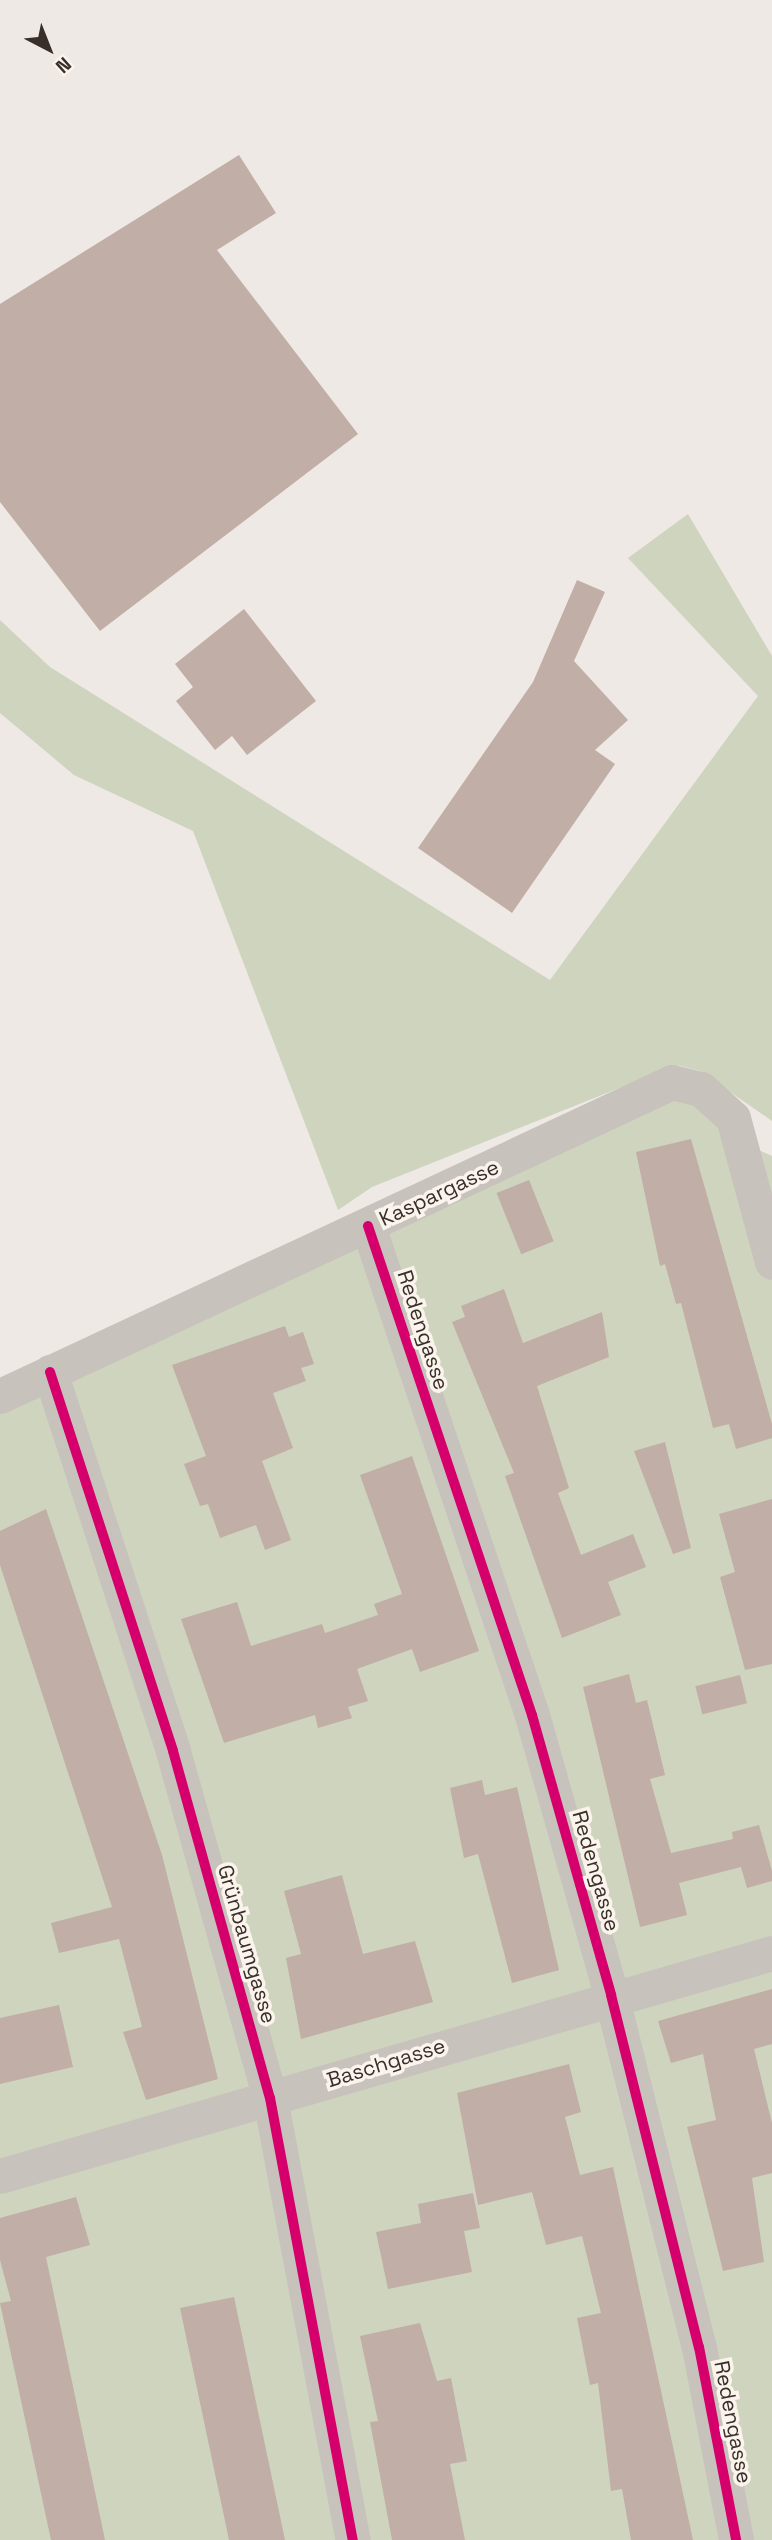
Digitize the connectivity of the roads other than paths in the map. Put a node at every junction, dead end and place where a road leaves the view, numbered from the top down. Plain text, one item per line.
1 (741, 1142) junction
2 (772, 1156) edge
3 (368, 1226) junction
4 (772, 1262) edge
5 (50, 1372) junction
6 (0, 1396) edge
7 (772, 1953) edge
8 (611, 1995) junction
9 (270, 2098) junction
10 (0, 2176) edge
11 (353, 2540) edge
12 (736, 2540) edge

1 - 2 street
1 - 3 street, Kaspargasse
1 - 4 street, Kaspargasse
3 - 5 street, Kaspargasse
3 - 8 street, Redengasse
5 - 6 street, Kaspargasse
5 - 9 street, Grünbaumgasse
7 - 8 street, Baschgasse
8 - 9 street, Baschgasse
8 - 12 street, Redengasse
9 - 10 street, Baschgasse
9 - 11 street, Grünbaumgasse

